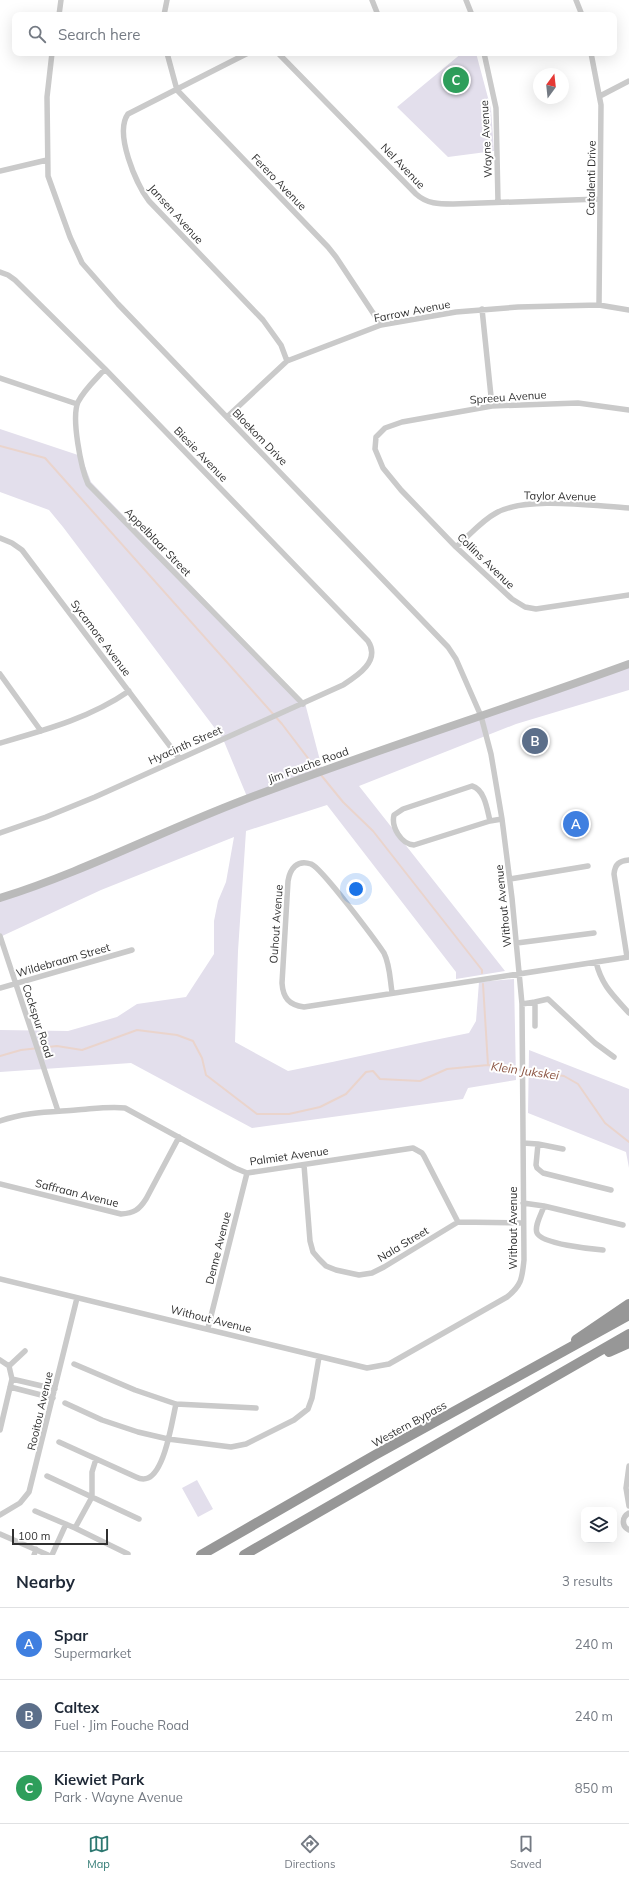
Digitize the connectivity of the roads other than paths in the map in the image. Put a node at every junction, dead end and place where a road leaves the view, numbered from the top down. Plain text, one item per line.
1 (61, 0) edge
2 (167, 0) edge
3 (372, 0) edge
4 (466, 0) edge
5 (576, 0) edge
6 (59, 12) edge
7 (165, 12) edge
8 (377, 12) edge
9 (471, 12) edge
10 (581, 12) edge
11 (52, 56) edge
12 (168, 56) edge
13 (242, 56) edge
14 (281, 56) edge
15 (485, 56) edge
16 (592, 56) edge
17 (629, 81) edge
18 (177, 90) junction
19 (600, 96) junction
20 (47, 160) junction
21 (0, 171) edge
22 (600, 199) junction
23 (498, 202) junction
24 (0, 272) edge
25 (599, 305) junction
26 (482, 309) junction
27 (629, 310) edge
28 (381, 325) junction
29 (287, 361) junction
30 (105, 369) junction
31 (0, 378) edge
32 (78, 404) junction
33 (492, 406) junction
34 (629, 410) edge
35 (227, 417) junction
36 (375, 442) joint
37 (629, 508) edge
38 (0, 538) edge
39 (456, 547) junction
40 (629, 595) edge
41 (370, 661) joint
42 (629, 664) edge
43 (0, 674) edge
44 (129, 691) junction
45 (303, 704) junction
46 (481, 716) junction
47 (42, 731) junction
48 (0, 743) edge
49 (179, 758) junction
50 (502, 819) junction
51 (490, 821) junction
52 (0, 833) edge
53 (629, 860) edge
54 (588, 866) dead end
55 (510, 879) junction
56 (0, 898) edge
57 (594, 933) dead end
58 (0, 936) edge
59 (517, 942) junction
60 (132, 950) dead end
61 (628, 957) edge
62 (596, 962) junction
63 (520, 973) junction
64 (15, 984) junction
65 (0, 988) edge
66 (392, 992) junction
67 (535, 1002) junction
68 (522, 1004) junction
69 (629, 1013) edge
70 (535, 1026) dead end
71 (614, 1057) dead end
72 (58, 1111) junction
73 (0, 1122) edge
74 (179, 1137) junction
75 (523, 1143) junction
76 (538, 1144) junction
77 (563, 1149) dead end
78 (304, 1165) junction
79 (247, 1173) junction
80 (0, 1184) edge
81 (610, 1190) dead end
82 (523, 1203) junction
83 (544, 1206) junction
84 (458, 1222) junction
85 (523, 1223) junction
86 (623, 1225) dead end
87 (603, 1250) dead end
88 (0, 1279) edge
89 (77, 1298) junction
90 (629, 1304) edge
91 (629, 1315) edge
92 (208, 1328) junction
93 (629, 1334) edge
94 (629, 1343) edge
95 (26, 1351) dead end
96 (319, 1357) junction
97 (554, 1358) junction
98 (0, 1360) edge
99 (74, 1364) dead end
100 (9, 1366) junction
101 (556, 1376) junction
102 (12, 1378) junction
103 (10, 1387) junction
104 (55, 1389) junction
105 (53, 1398) junction
106 (65, 1402) dead end
107 (176, 1404) junction
108 (256, 1408) dead end
109 (0, 1430) edge
110 (168, 1439) junction
111 (59, 1442) dead end
112 (96, 1459) junction
113 (629, 1466) edge
114 (47, 1476) dead end
115 (92, 1497) junction
116 (629, 1506) edge
117 (36, 1511) dead end
118 (629, 1513) edge
119 (0, 1515) edge
120 (139, 1519) dead end
121 (66, 1524) junction
122 (75, 1528) junction
123 (629, 1530) edge
124 (0, 1534) edge
125 (35, 1552) edge
126 (128, 1554) edge
127 (48, 1555) edge
128 (52, 1555) edge
129 (201, 1555) edge
130 (244, 1555) edge

1 - 6 street
2 - 7 street
3 - 8 street
4 - 9 street
5 - 10 street
11 - 20 street, Bloekom Drive
12 - 18 street, Ferero Avenue
13 - 18 street, Jansen Avenue
14 - 23 street, Nel Avenue
15 - 23 street, Wayne Avenue
16 - 19 street, Catalenti Drive
17 - 19 street
18 - 28 street, Ferero Avenue
18 - 29 street, Jansen Avenue
19 - 22 street, Catalenti Drive
20 - 21 street
20 - 35 street, Bloekom Drive
22 - 23 street, Nel Avenue
22 - 25 street, Catalenti Drive
24 - 30 street, Biesie Avenue
25 - 26 street, Farrow Avenue
25 - 27 street, Farrow Avenue
26 - 28 street, Farrow Avenue
26 - 33 street
28 - 29 street, Farrow Avenue
29 - 35 street, Farrow Avenue
30 - 32 street
30 - 41 street, Biesie Avenue
31 - 32 street
32 - 45 street, Appelblaar Street
33 - 34 street, Spreeu Avenue
33 - 36 street, Spreeu Avenue
35 - 46 street, Bloekom Drive
36 - 39 street, Collins Avenue
37 - 39 street, Taylor Avenue
38 - 44 street, Sycamore Avenue
39 - 40 street, Collins Avenue
41 - 45 street, Hyacinth Street
42 - 46 street, Jim Fouche Road
43 - 47 street
44 - 47 street
44 - 49 street, Sycamore Avenue
45 - 49 street, Hyacinth Street
46 - 50 street, Without Avenue
46 - 56 street, Jim Fouche Road
47 - 48 street
49 - 52 street, Hyacinth Street
50 - 51 street
50 - 55 street, Without Avenue
51 - 51 street
53 - 61 street
54 - 55 street
55 - 59 street, Without Avenue
57 - 59 street
58 - 64 street, Cockspur Road
59 - 63 street, Without Avenue
60 - 64 street, Wildebraam Street
61 - 62 street, Ouhout Avenue
62 - 63 street, Ouhout Avenue
62 - 69 street
63 - 66 street, Ouhout Avenue
63 - 68 street, Without Avenue
64 - 65 street, Wildebraam Street
64 - 72 street, Cockspur Road
66 - 66 street, Ouhout Avenue
67 - 68 street
67 - 70 street
67 - 71 street
68 - 75 street, Without Avenue
72 - 73 street, Palmiet Avenue
72 - 74 street, Palmiet Avenue
74 - 79 street, Palmiet Avenue
74 - 80 street, Saffraan Avenue
75 - 76 street
75 - 82 street, Without Avenue
76 - 77 street
76 - 81 street
78 - 79 street, Palmiet Avenue
78 - 84 street, Palmiet Avenue
78 - 84 street, Nala Street
79 - 92 street, Denne Avenue
82 - 83 street
82 - 85 street, Without Avenue
83 - 86 street
83 - 87 street
84 - 85 street
85 - 96 street, Without Avenue
88 - 89 street, Without Avenue
89 - 92 street, Without Avenue
89 - 104 street, Rooitou Avenue
90 - 97 highway
91 - 97 highway, Western Bypass
92 - 96 street, Without Avenue
93 - 101 highway
94 - 101 highway
95 - 100 street
96 - 110 street
97 - 129 highway, Western Bypass
98 - 100 street
99 - 107 street
100 - 102 street
101 - 130 highway
102 - 103 street
102 - 104 street
103 - 105 street
103 - 109 street
104 - 105 street, Rooitou Avenue
105 - 119 street, Rooitou Avenue
106 - 110 street
107 - 108 street
107 - 110 street
110 - 112 street
111 - 112 street
112 - 115 street
113 - 116 street
114 - 115 street
115 - 120 street
115 - 122 street
117 - 121 street
118 - 123 street
121 - 122 street
121 - 128 street
122 - 126 street
124 - 125 street
125 - 127 street

